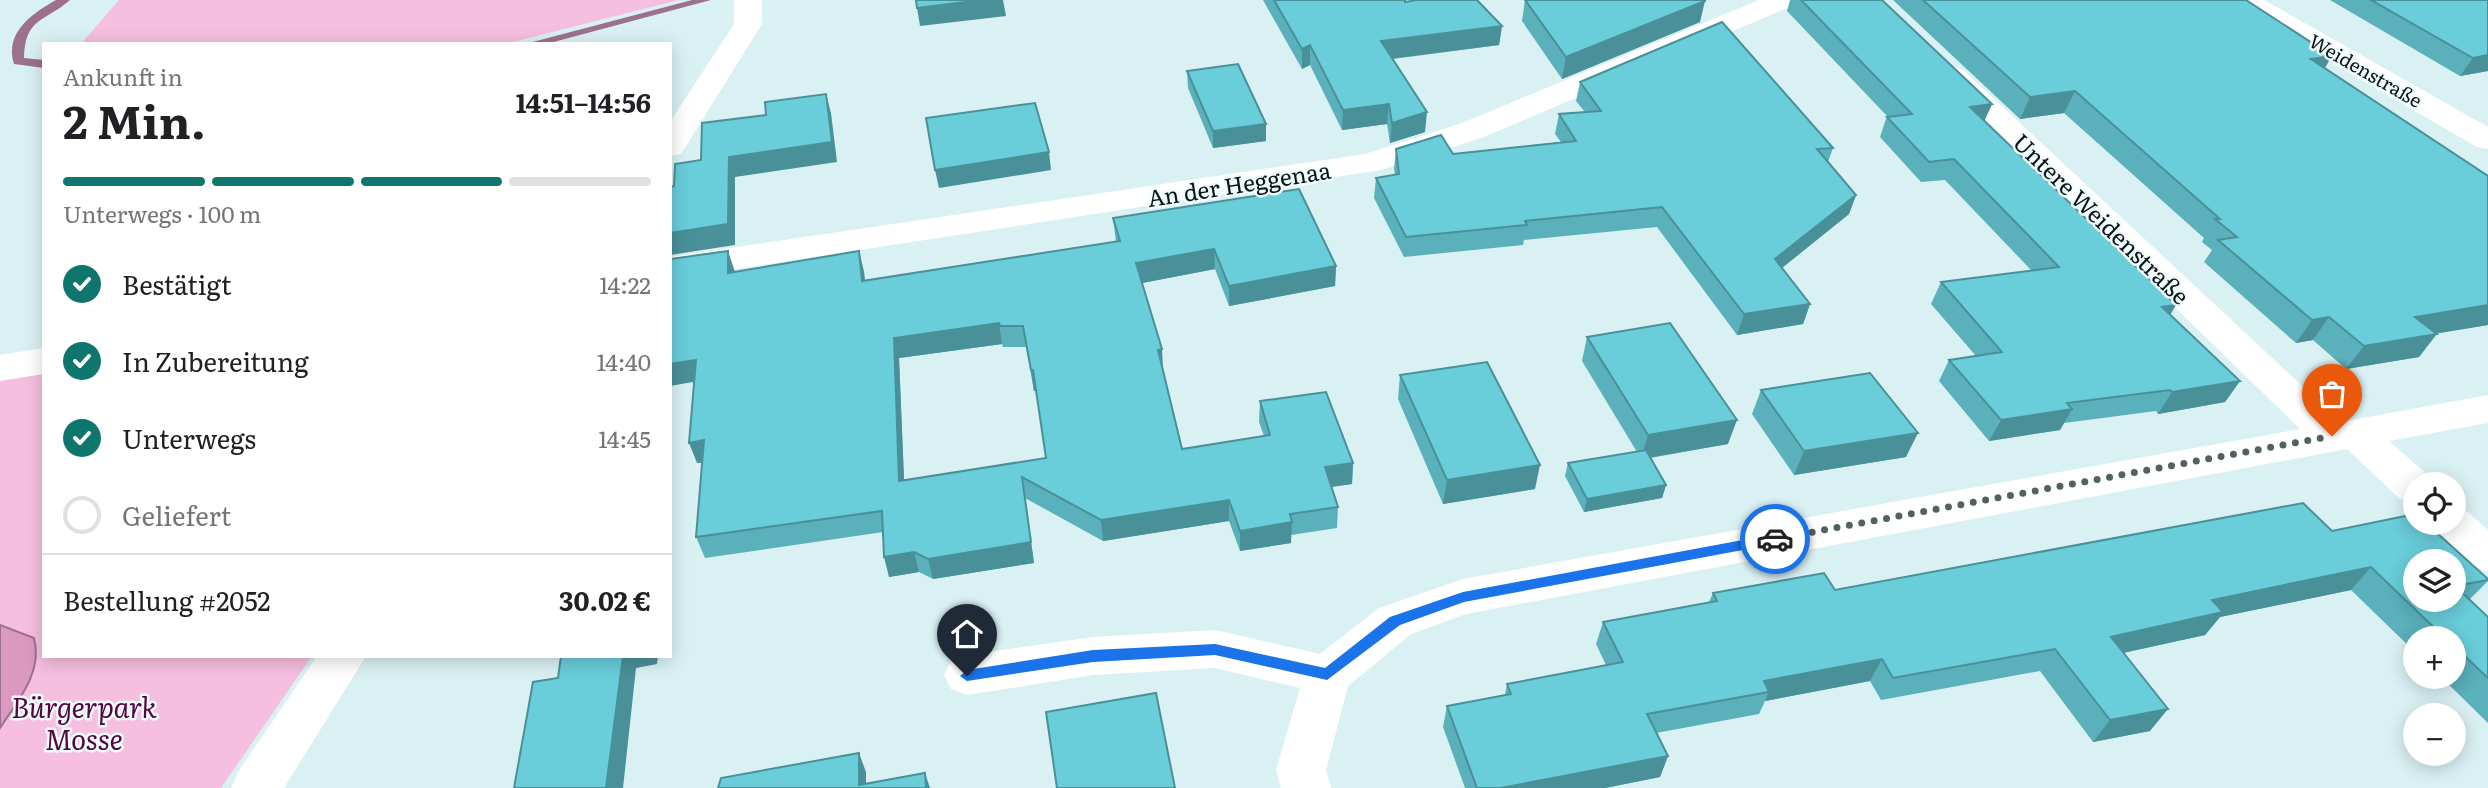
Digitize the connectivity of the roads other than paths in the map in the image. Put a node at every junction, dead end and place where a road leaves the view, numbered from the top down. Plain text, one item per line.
1 (748, 0) edge
2 (1782, 0) edge
3 (2245, 0) edge
4 (1933, 57) edge
5 (2488, 140) edge
6 (672, 144) edge
7 (672, 268) edge
8 (42, 361) edge
9 (0, 368) edge
10 (2488, 409) edge
11 (2343, 434) junction
12 (2403, 479) edge
13 (2466, 535) edge
14 (2488, 555) edge
15 (342, 658) edge
16 (1327, 675) junction
17 (967, 676) dead end
18 (256, 788) edge
19 (1306, 788) edge

1 - 6 street
2 - 7 street, An der Heggenaa
3 - 5 street, Weidenstraße
4 - 11 street, Untere Weidenstraße
8 - 9 street
10 - 11 street
11 - 12 street, Untere Weidenstraße
11 - 16 street
13 - 14 street
15 - 18 street
16 - 17 street
16 - 19 street

